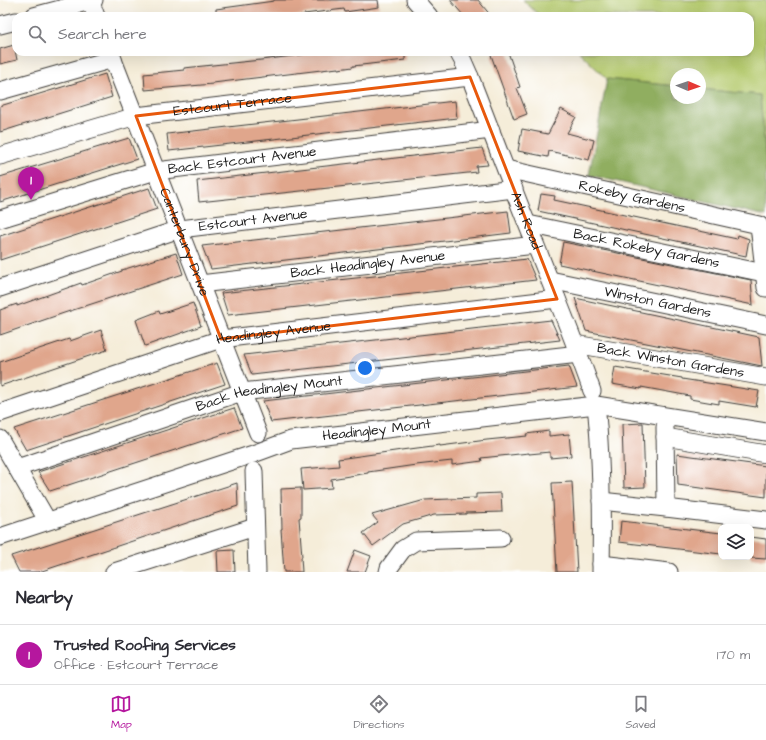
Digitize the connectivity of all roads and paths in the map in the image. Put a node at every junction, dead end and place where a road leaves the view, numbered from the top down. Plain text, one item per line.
1 (415, 0) edge
2 (93, 4) edge
3 (54, 12) edge
4 (426, 12) edge
5 (12, 22) edge
6 (0, 25) edge
7 (109, 56) edge
8 (112, 56) edge
9 (460, 56) edge
10 (470, 77) junction
11 (0, 91) edge
12 (136, 116) junction
13 (491, 130) junction
14 (0, 156) edge
15 (506, 169) junction
16 (156, 171) junction
17 (514, 189) junction
18 (0, 219) edge
19 (528, 224) junction
20 (180, 228) junction
21 (536, 245) junction
22 (550, 280) junction
23 (765, 280) edge
24 (200, 284) junction
25 (0, 288) edge
26 (557, 299) junction
27 (766, 325) edge
28 (221, 339) junction
29 (577, 349) junction
30 (766, 377) edge
31 (242, 392) junction
32 (594, 398) junction
33 (0, 413) edge
34 (665, 417) junction
35 (766, 432) edge
36 (258, 433) dead end
37 (665, 437) junction
38 (0, 439) edge
39 (766, 454) edge
40 (17, 468) junction
41 (254, 471) dead end
42 (601, 501) junction
43 (666, 508) junction
44 (47, 520) junction
45 (766, 520) edge
46 (255, 527) junction
47 (0, 536) edge
48 (501, 538) dead end
49 (601, 568) edge
50 (114, 572) edge
51 (256, 572) edge
52 (388, 572) edge
53 (670, 572) edge

1 - 4 street
2 - 3 street
5 - 6 street
7 - 11 street
8 - 12 street, Canterbury Drive
9 - 10 street, Ash Road
10 - 12 street, Estcourt Terrace
10 - 13 street, Ash Road
12 - 14 street, Estcourt Terrace
12 - 16 street, Canterbury Drive
13 - 15 street, Ash Road
13 - 16 street, Back Estcourt Avenue
15 - 17 street, Ash Road
15 - 23 street, Rokeby Gardens
16 - 18 street, Back Estcourt Avenue
16 - 20 street, Canterbury Drive
17 - 19 street, Ash Road
17 - 20 street, Estcourt Avenue
19 - 21 street, Ash Road
19 - 23 street, Back Rokeby Gardens
20 - 24 street, Canterbury Drive
20 - 25 street, Estcourt Avenue
21 - 22 street, Ash Road
21 - 24 street, Back Headingley Avenue
22 - 26 street, Ash Road
22 - 27 street, Winston Gardens
24 - 28 street, Canterbury Drive
26 - 28 street, Headingley Avenue
26 - 29 street, Ash Road
28 - 31 street, Canterbury Drive
28 - 33 street, Headingley Avenue
29 - 30 street, Back Winston Gardens
29 - 31 street, Back Headingley Mount
29 - 32 street, Ash Road
31 - 36 street, Canterbury Drive
31 - 40 street, Back Headingley Mount
32 - 34 street, Headingley Mount
32 - 42 street, Ash Road
32 - 44 street, Headingley Mount
34 - 35 street, Headingley Mount
34 - 37 street
37 - 39 street
37 - 43 street
38 - 40 street
40 - 44 street
41 - 46 street
42 - 43 street
42 - 49 street, Ash Road
43 - 45 street
44 - 47 street, Headingley Mount
46 - 50 street
46 - 51 street
48 - 52 street
49 - 53 street

